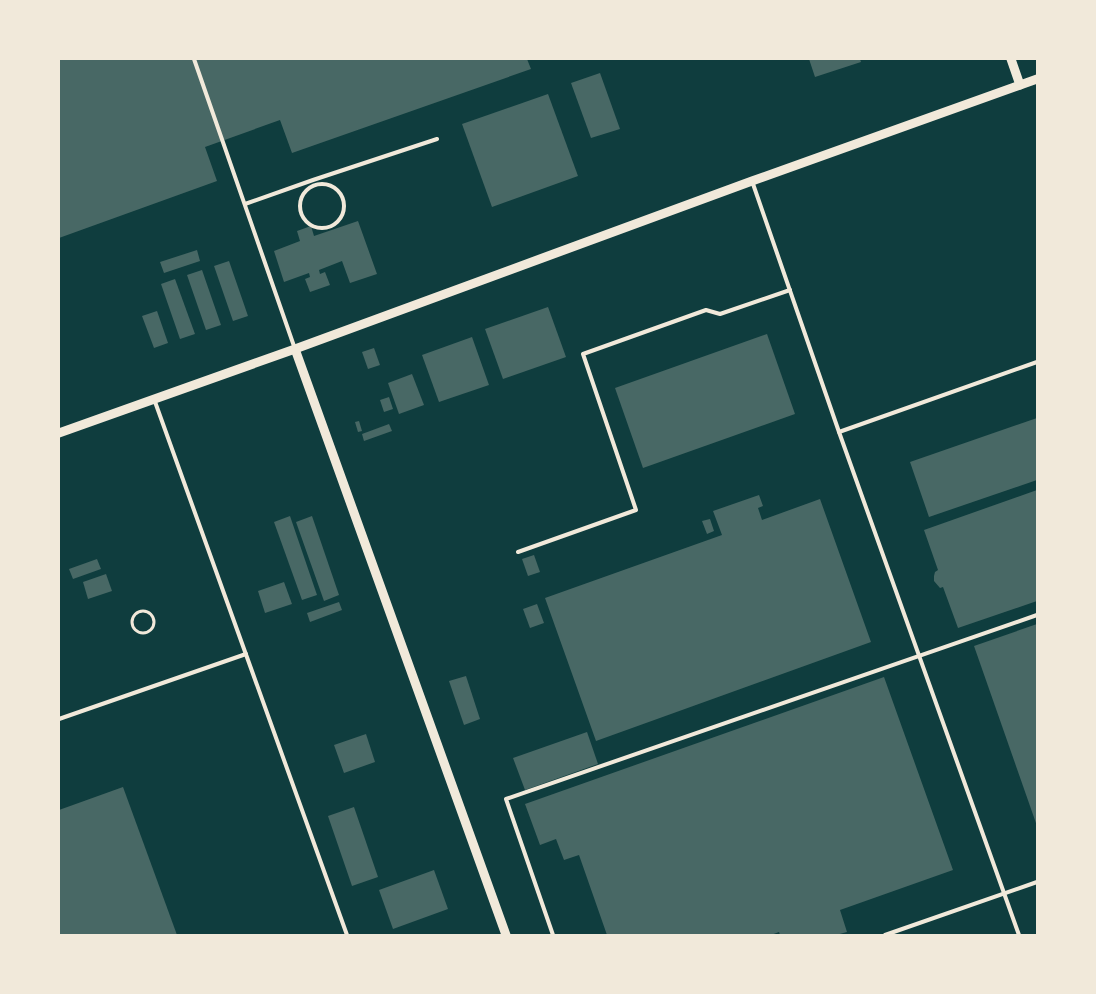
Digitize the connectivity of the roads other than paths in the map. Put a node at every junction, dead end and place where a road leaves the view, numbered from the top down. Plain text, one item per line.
1 (194, 59) edge
2 (1011, 59) edge
3 (1037, 79) edge
4 (1020, 85) junction
5 (437, 139) dead end
6 (752, 181) junction
7 (314, 183) junction
8 (245, 204) junction
9 (790, 290) junction
10 (295, 349) junction
11 (1037, 362) edge
12 (154, 399) junction
13 (839, 432) junction
14 (59, 433) edge
15 (518, 552) dead end
16 (1037, 615) edge
17 (246, 654) junction
18 (919, 656) junction
19 (59, 719) edge
20 (1037, 882) edge
21 (1004, 894) junction
22 (347, 935) edge
23 (506, 935) edge
24 (553, 935) edge
25 (885, 935) edge
26 (1019, 935) edge

1 - 8 lane
2 - 4 street
3 - 4 street
4 - 6 street
5 - 7 lane
6 - 9 lane
6 - 10 street
7 - 7 lane
7 - 8 lane
8 - 10 lane
9 - 13 lane
9 - 15 lane
10 - 12 street
10 - 23 street
11 - 13 lane
12 - 14 street
12 - 17 lane
13 - 18 lane
16 - 18 lane
17 - 19 lane
17 - 22 lane
18 - 21 lane
18 - 24 lane
20 - 21 lane
21 - 25 lane
21 - 26 lane

